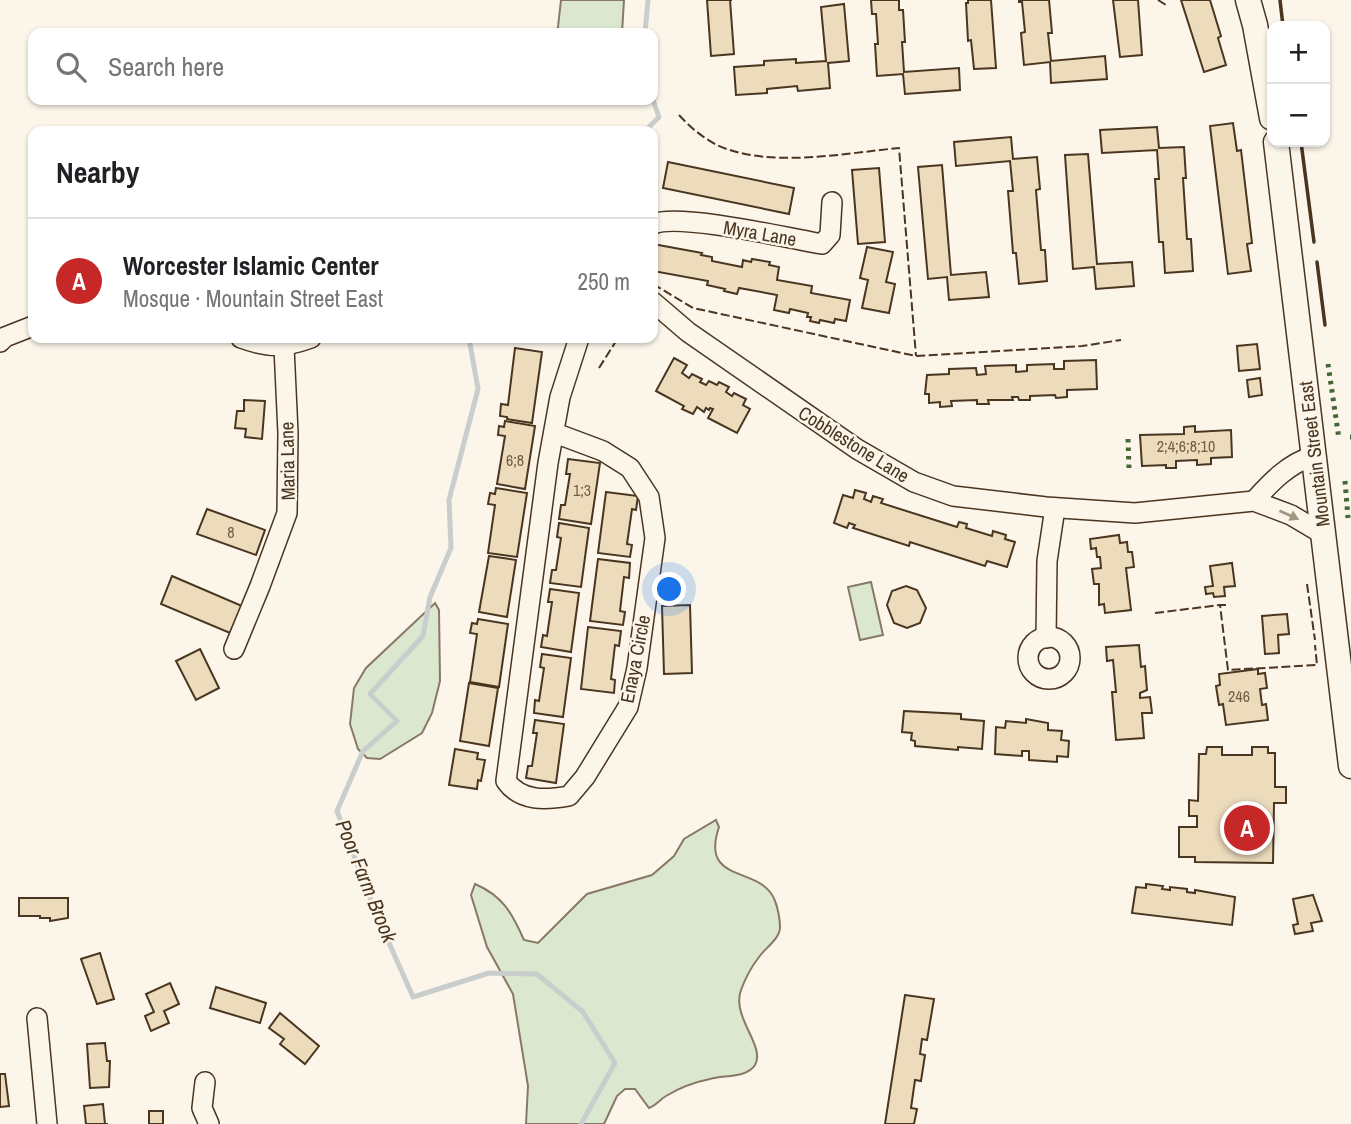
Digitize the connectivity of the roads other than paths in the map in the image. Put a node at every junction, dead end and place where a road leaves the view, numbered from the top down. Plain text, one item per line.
1 (1248, 0) edge
2 (1267, 91) edge
3 (1277, 147) edge
4 (832, 202) dead end
5 (658, 222) edge
6 (658, 306) edge
7 (28, 328) edge
8 (0, 342) edge
9 (255, 343) edge
10 (296, 343) edge
11 (577, 343) edge
12 (284, 347) junction
13 (555, 433) junction
14 (1313, 456) junction
15 (1254, 500) junction
16 (1055, 508) junction
17 (1323, 534) junction
18 (1046, 638) dead end
19 (233, 649) dead end
20 (1351, 766) edge
21 (37, 1018) dead end
22 (205, 1082) dead end
23 (47, 1124) edge
24 (209, 1124) edge

1 - 2 main road
3 - 14 main road, Mountain Street East
4 - 5 street, Myra Lane
6 - 16 street, Cobblestone Lane
7 - 8 street
9 - 12 street
10 - 12 street
11 - 13 street, Enaya Circle
12 - 19 street, Maria Lane
13 - 13 street, Enaya Circle
14 - 15 street
14 - 17 main road, Mountain Street East
15 - 16 street, Cobblestone Lane
15 -> 17 street, Cobblestone Lane
16 - 18 street
17 - 20 main road, Mountain Street East
21 - 23 street
22 - 24 street

